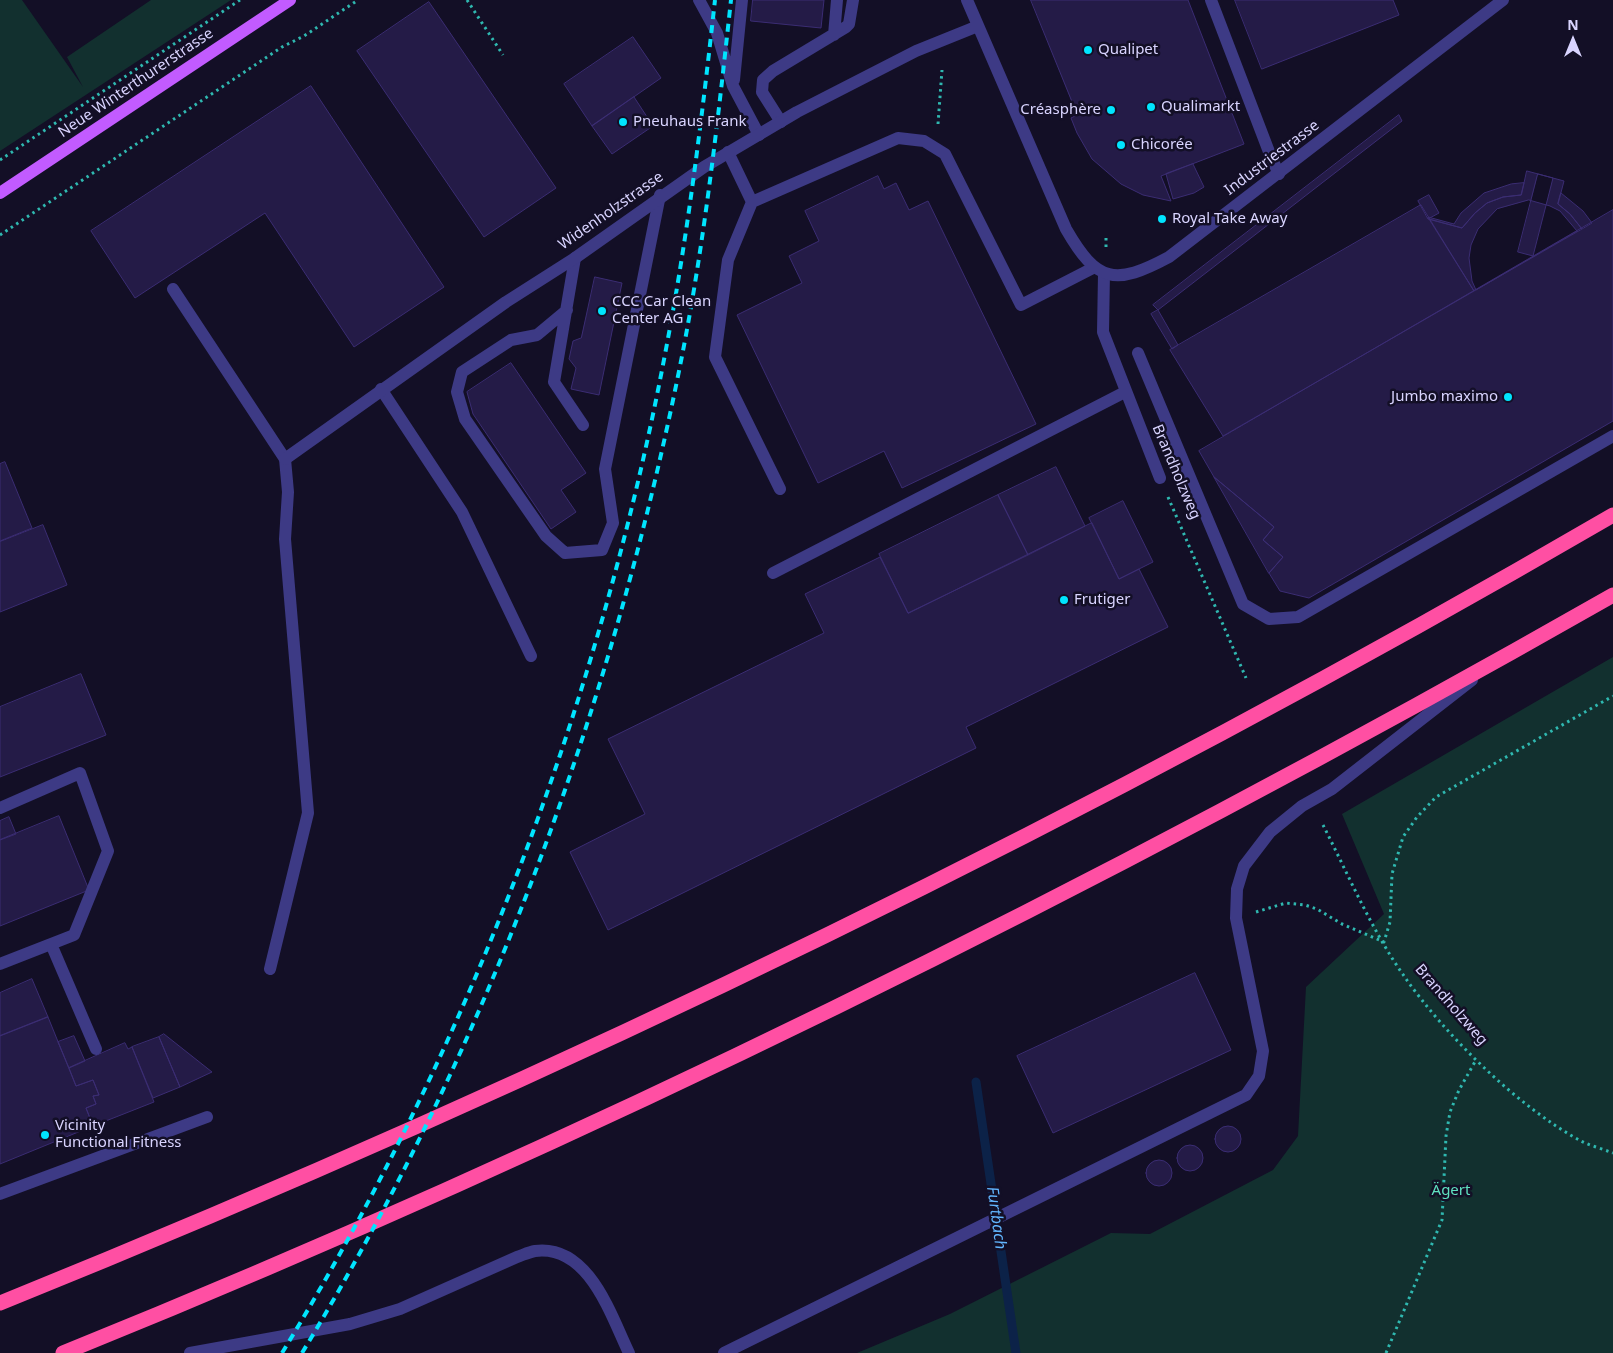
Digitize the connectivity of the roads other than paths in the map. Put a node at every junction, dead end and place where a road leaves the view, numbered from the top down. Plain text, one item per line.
1 (290, 0) edge
2 (700, 0) edge
3 (742, 0) edge
4 (837, 0) edge
5 (853, 0) edge
6 (967, 0) edge
7 (1211, 0) edge
8 (1503, 0) edge
9 (978, 26) junction
10 (834, 35) junction
11 (733, 86) junction
12 (781, 122) junction
13 (759, 135) junction
14 (728, 152) junction
15 (1279, 174) junction
16 (0, 193) edge
17 (660, 195) junction
18 (752, 202) junction
19 (575, 258) junction
20 (1099, 270) junction
21 (173, 289) dead end
22 (567, 310) junction
23 (1138, 353) dead end
24 (381, 389) junction
25 (1125, 392) junction
26 (583, 425) dead end
27 (1613, 436) edge
28 (285, 459) junction
29 (1160, 478) road end
30 (780, 489) dead end
31 (1613, 515) edge
32 (773, 573) dead end
33 (1613, 595) edge
34 (531, 656) dead end
35 (1494, 663) junction
36 (0, 808) edge
37 (51, 944) junction
38 (0, 964) edge
39 (270, 969) dead end
40 (96, 1049) dead end
41 (207, 1117) dead end
42 (0, 1194) edge
43 (0, 1303) edge
44 (63, 1353) edge
45 (190, 1353) edge
46 (629, 1353) edge
47 (724, 1353) edge

1 - 16 main road, Neue Winterthurerstrasse
2 - 11 street
3 - 11 street
4 - 10 street
5 - 10 street
6 - 9 street
7 - 15 street
8 - 15 street, Industriestrasse
9 - 12 street, Widenholzstrasse
9 - 20 street
10 - 12 street
11 - 13 street
12 - 13 street, Widenholzstrasse
13 - 14 street, Widenholzstrasse
14 - 17 street, Widenholzstrasse
14 - 18 street
15 - 20 street, Industriestrasse
17 - 19 street, Widenholzstrasse
17 - 22 street
18 - 20 street
18 - 30 street
19 - 22 street
19 - 24 street, Widenholzstrasse
20 - 25 street, Brandholzweg
21 - 28 street
22 - 26 street
23 - 27 street
24 - 28 street, Widenholzstrasse
24 - 34 street
25 - 29 street, Brandholzweg
25 - 32 street
28 - 39 street
31 - 43 highway
33 - 35 highway
35 - 44 highway
35 - 47 street
36 - 37 street
37 - 38 street
37 - 40 street
41 - 42 street
45 - 46 street

